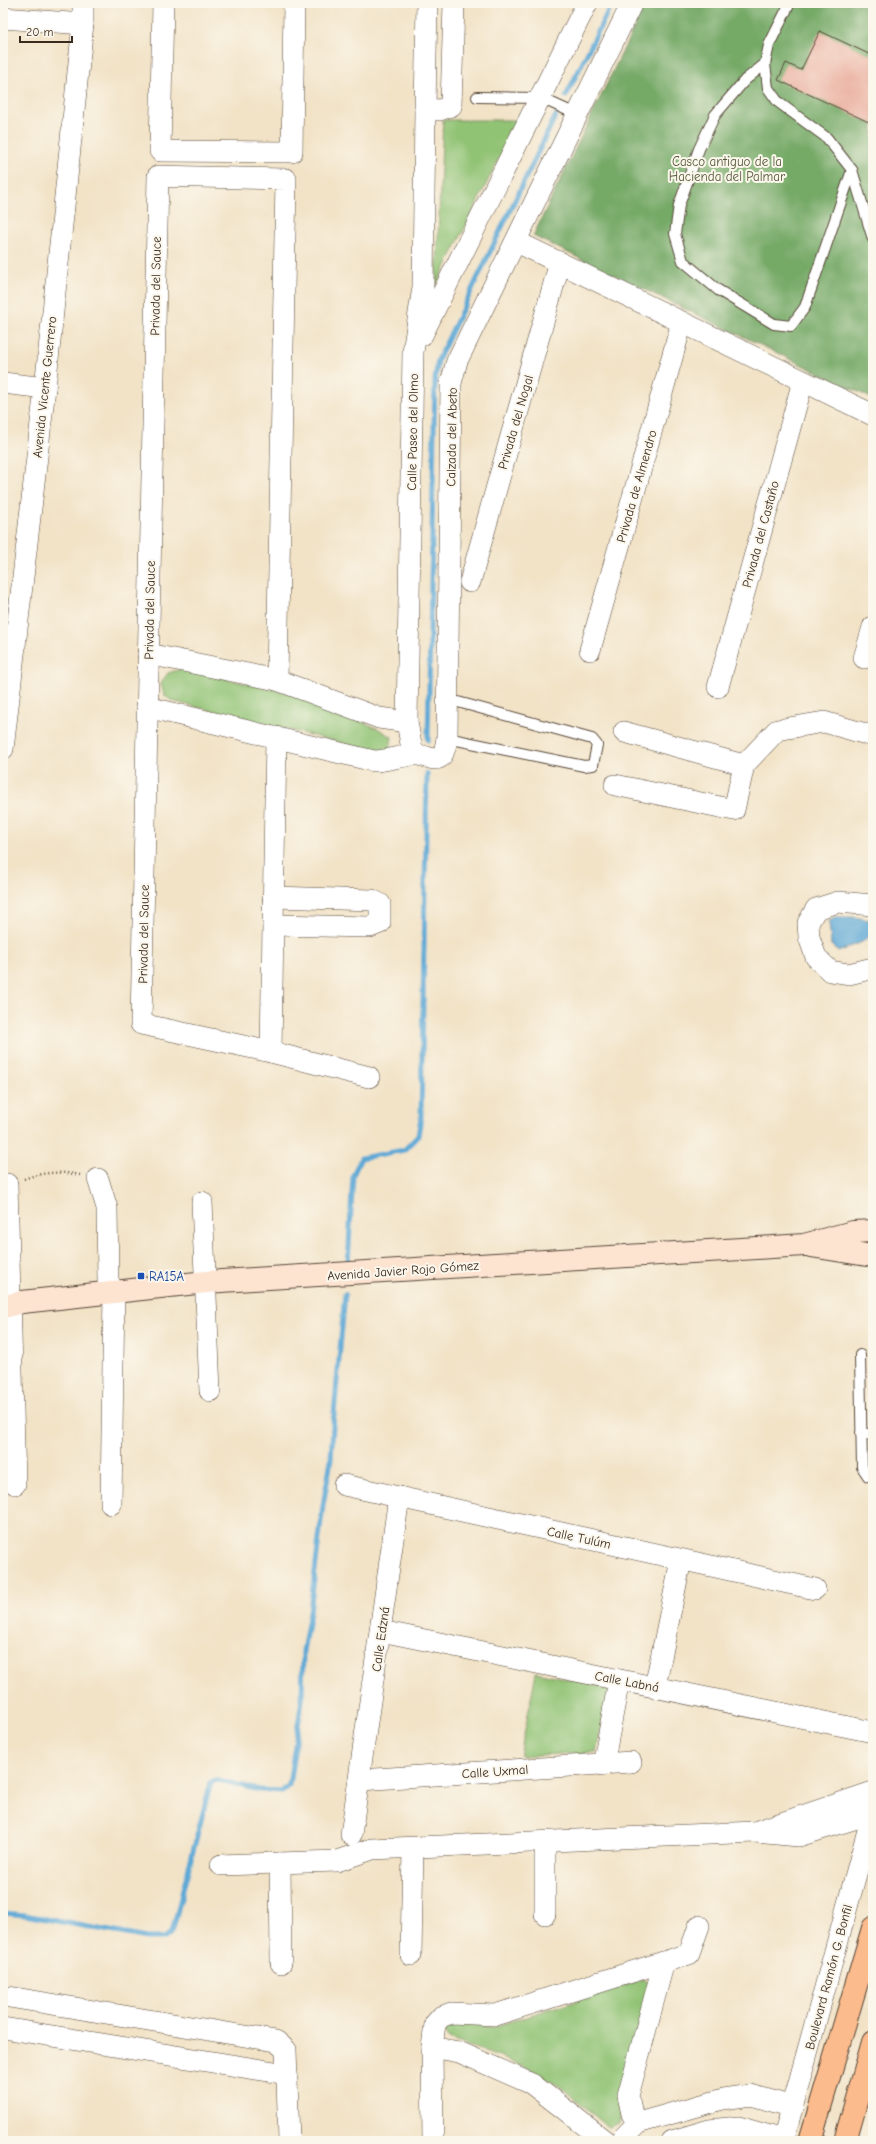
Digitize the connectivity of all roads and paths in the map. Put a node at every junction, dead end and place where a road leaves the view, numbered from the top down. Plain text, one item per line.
1 (83, 3) edge
2 (163, 3) edge
3 (294, 3) edge
4 (427, 3) edge
5 (454, 3) edge
6 (587, 3) edge
7 (632, 3) edge
8 (790, 3) edge
9 (3, 18) edge
10 (83, 24) junction
11 (765, 64) junction
12 (477, 97) dead end
13 (541, 98) junction
14 (424, 109) junction
15 (578, 115) junction
16 (852, 170) junction
17 (873, 239) edge
18 (516, 242) junction
19 (560, 262) junction
20 (682, 322) junction
21 (413, 352) junction
22 (803, 381) junction
23 (3, 383) edge
24 (44, 388) junction
25 (873, 415) edge
26 (470, 582) dead end
27 (873, 627) edge
28 (590, 650) dead end
29 (148, 654) junction
30 (864, 658) dead end
31 (277, 680) junction
32 (718, 687) dead end
33 (447, 699) junction
34 (147, 707) junction
35 (406, 722) junction
36 (624, 732) dead end
37 (873, 736) edge
38 (276, 737) junction
39 (447, 738) junction
40 (3, 749) edge
41 (413, 755) junction
42 (744, 765) junction
43 (615, 784) dead end
44 (273, 897) junction
45 (873, 905) edge
46 (273, 925) junction
47 (873, 968) edge
48 (271, 1052) junction
49 (369, 1077) dead end
50 (98, 1179) joint
51 (7, 1184) joint
52 (202, 1202) dead end
53 (873, 1231) edge
54 (804, 1245) junction
55 (873, 1256) edge
56 (206, 1282) junction
57 (114, 1291) junction
58 (7, 1307) edge
59 (860, 1355) dead end
60 (210, 1391) dead end
61 (861, 1433) junction
62 (873, 1435) edge
63 (873, 1477) edge
64 (15, 1484) dead end
65 (344, 1485) dead end
66 (399, 1498) junction
67 (111, 1504) dead end
68 (681, 1560) junction
69 (815, 1589) dead end
70 (381, 1631) junction
71 (619, 1680) junction
72 (656, 1687) junction
73 (873, 1732) edge
74 (631, 1762) dead end
75 (602, 1764) junction
76 (360, 1780) junction
77 (873, 1792) edge
78 (873, 1813) edge
79 (755, 1832) junction
80 (351, 1835) dead end
81 (545, 1842) junction
82 (413, 1848) junction
83 (280, 1863) junction
84 (221, 1865) dead end
85 (545, 1914) dead end
86 (699, 1926) dead end
87 (873, 1928) edge
88 (411, 1955) dead end
89 (664, 1962) junction
90 (281, 1963) dead end
91 (3, 1996) edge
92 (3, 2028) edge
93 (873, 2042) edge
94 (432, 2047) junction
95 (287, 2074) junction
96 (702, 2105) junction
97 (793, 2107) junction
98 (638, 2123) junction
99 (709, 2130) junction
100 (783, 2140) edge
101 (289, 2141) edge
102 (433, 2141) edge
103 (605, 2141) edge
104 (620, 2141) edge
105 (672, 2141) edge
106 (810, 2141) edge
107 (845, 2141) edge

1 - 10 street, Avenida Vicente Guerrero
2 - 3 street
4 - 14 street, Calle Paseo del Olmo
5 - 14 street
6 - 13 street
7 - 15 street, Calzada del Abeto
8 - 11 lane
9 - 10 street
10 - 24 street, Avenida Vicente Guerrero
11 - 16 lane
11 - 16 lane
12 - 13 lane
13 - 15 lane
13 - 21 street
14 - 21 street, Calle Paseo del Olmo
15 - 18 street, Calzada del Abeto
16 - 17 lane
18 - 19 street
18 - 33 street, Calzada del Abeto
19 - 20 street
19 - 26 street, Privada del Nogal
20 - 22 street
20 - 28 street, Privada de Almendro
21 - 35 street, Calle Paseo del Olmo
22 - 25 street
22 - 32 street, Privada del Castaño
23 - 24 street
24 - 40 street, Avenida Vicente Guerrero
27 - 30 street
29 - 31 street
29 - 31 street, Privada del Sauce
29 - 34 street, Privada del Sauce
31 - 35 street
33 - 39 street, Calzada del Abeto
33 - 39 lane
34 - 38 street
34 - 48 street, Privada del Sauce
35 - 41 street, Calle Paseo del Olmo
36 - 42 street
37 - 42 street
38 - 41 street
38 - 44 street
39 - 41 street, Calzada del Abeto
42 - 43 street
44 - 46 street
44 - 46 street
45 - 47 street
46 - 48 street
48 - 49 street
50 - 51 path
50 - 57 street
51 - 58 street
52 - 56 street
53 - 54 street, Avenida Javier Rojo Gómez
54 - 55 street, Avenida Javier Rojo Gómez
54 - 56 street, Avenida Javier Rojo Gómez
56 - 57 street, Avenida Javier Rojo Gómez
56 - 60 street
57 - 58 street, Avenida Javier Rojo Gómez
57 - 67 street
58 - 64 street
59 - 61 lane
61 - 62 lane
61 - 63 lane
65 - 66 street, Calle Tulúm
66 - 68 street, Calle Tulúm
66 - 70 street, Calle Edzná
68 - 69 street, Calle Tulúm
68 - 72 street
70 - 71 street, Calle Labná
70 - 76 street, Calle Edzná
71 - 72 street, Calle Labná
71 - 75 street
72 - 73 street, Calle Labná
74 - 75 street, Calle Uxmal
75 - 76 street, Calle Uxmal
76 - 80 street, Calle Edzná
77 - 79 street
78 - 79 street
78 - 97 street, Boulevard Ramón G. Bonfil
79 - 81 street
81 - 82 street
81 - 85 street
82 - 83 street
82 - 88 street
83 - 84 street
83 - 90 street
86 - 89 street
87 - 106 main road, Boulevard Ramón G. Bonfil
89 - 94 street
89 - 98 street
91 - 95 street
92 - 95 street
93 - 107 main road
94 - 102 street
94 - 103 street
95 - 101 street
96 - 97 street
96 - 98 street
96 - 99 street
97 - 100 street, Boulevard Ramón G. Bonfil
98 - 104 street
99 - 100 street
99 - 105 street

